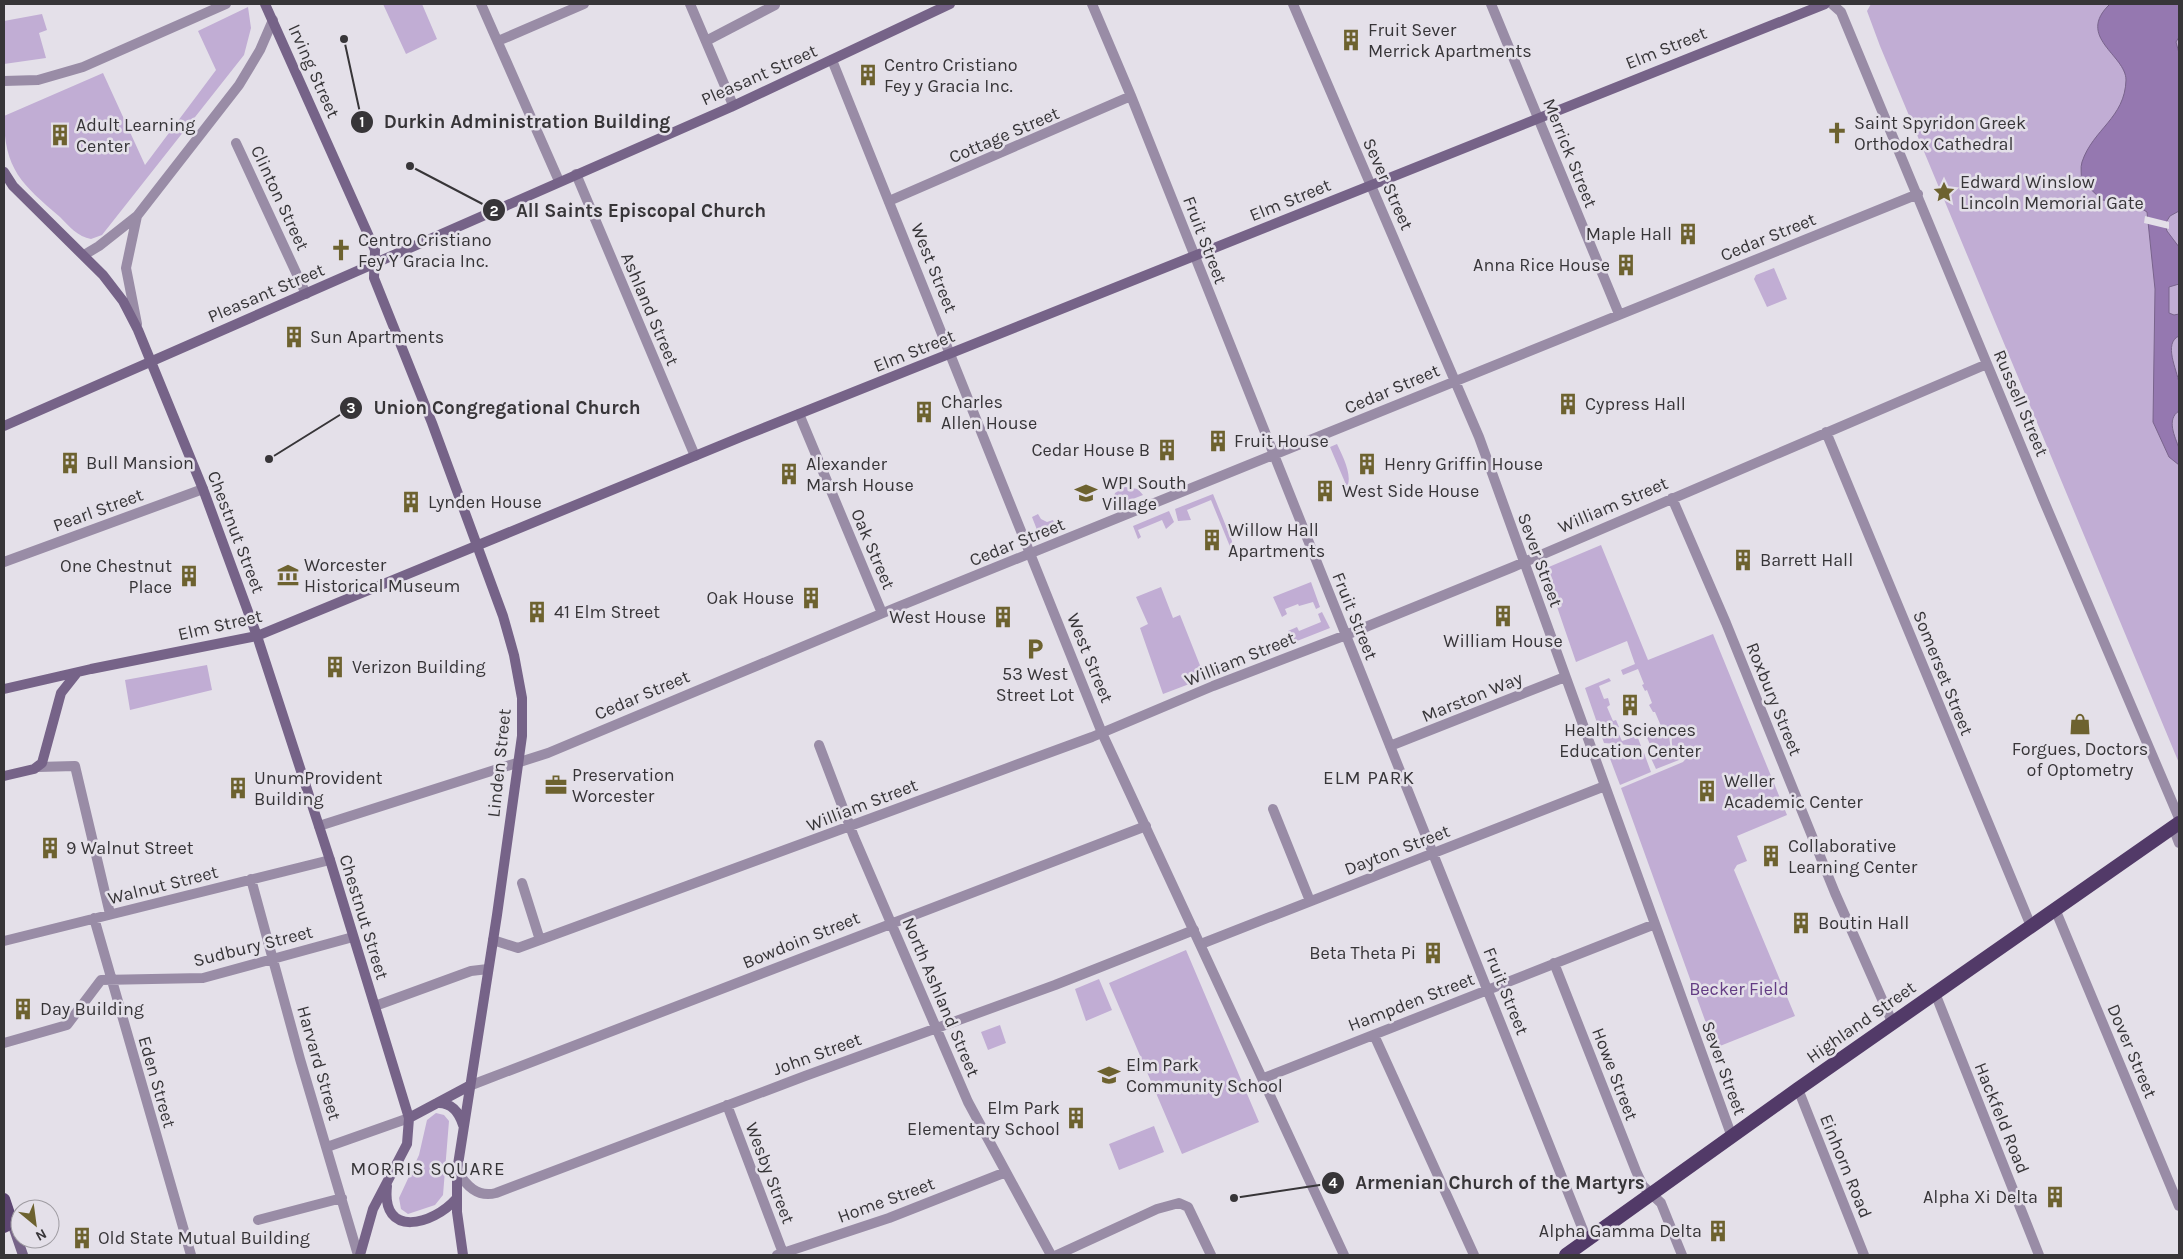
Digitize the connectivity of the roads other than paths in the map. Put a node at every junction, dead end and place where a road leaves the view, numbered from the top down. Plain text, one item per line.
1 (226, 4) edge
2 (266, 4) edge
3 (482, 4) edge
4 (584, 4) edge
5 (690, 4) edge
6 (774, 4) edge
7 (950, 4) edge
8 (1092, 4) edge
9 (1293, 4) edge
10 (1491, 4) edge
11 (1825, 4) edge
12 (1832, 4) edge
13 (273, 20) junction
14 (498, 41) junction
15 (706, 41) junction
16 (832, 60) junction
17 (4, 81) edge
18 (1131, 96) junction
19 (733, 106) junction
20 (1538, 117) junction
21 (236, 143) dead end
22 (4, 172) edge
23 (576, 174) junction
24 (559, 181) junction
25 (1371, 185) junction
26 (1918, 194) junction
27 (889, 201) junction
28 (137, 216) junction
29 (84, 255) junction
30 (1194, 256) junction
31 (376, 262) junction
32 (306, 294) junction
33 (1619, 314) junction
34 (138, 330) junction
35 (951, 354) junction
36 (150, 361) junction
37 (1987, 364) junction
38 (1455, 381) junction
39 (799, 414) junction
40 (4, 426) edge
41 (1826, 432) junction
42 (695, 456) junction
43 (1274, 456) junction
44 (203, 489) junction
45 (1672, 498) junction
46 (477, 546) junction
47 (1031, 554) junction
48 (1523, 561) junction
49 (4, 562) edge
50 (882, 613) junction
51 (1346, 635) junction
52 (257, 636) junction
53 (76, 674) junction
54 (1565, 677) junction
55 (4, 689) edge
56 (1102, 733) junction
57 (819, 745) dead end
58 (1390, 746) junction
59 (518, 762) junction
60 (38, 767) junction
61 (4, 776) edge
62 (1605, 786) junction
63 (1273, 809) dead end
64 (2177, 823) edge
65 (318, 826) junction
66 (1146, 826) junction
67 (851, 827) junction
68 (2179, 843) edge
69 (1433, 853) junction
70 (330, 860) junction
71 (252, 879) junction
72 (522, 883) dead end
73 (1310, 901) junction
74 (2055, 909) junction
75 (110, 914) junction
76 (94, 918) junction
77 (891, 922) junction
78 (1655, 924) junction
79 (2030, 926) junction
80 (1194, 930) junction
81 (353, 938) junction
82 (493, 940) junction
83 (540, 940) junction
84 (4, 941) edge
85 (1201, 944) junction
86 (274, 958) junction
87 (1554, 963) junction
88 (488, 969) junction
89 (110, 979) junction
90 (1488, 989) junction
91 (1935, 993) junction
92 (375, 1006) junction
93 (1893, 1024) junction
94 (935, 1027) junction
95 (1374, 1034) junction
96 (4, 1043) edge
97 (1264, 1078) junction
98 (469, 1086) junction
99 (1798, 1089) junction
100 (436, 1103) junction
101 (727, 1105) junction
102 (420, 1112) junction
103 (409, 1118) junction
104 (463, 1126) junction
105 (409, 1130) junction
106 (1732, 1137) junction
107 (327, 1147) junction
108 (457, 1171) junction
109 (1006, 1172) junction
110 (387, 1185) junction
111 (1652, 1194) junction
112 (342, 1198) junction
113 (4, 1199) edge
114 (456, 1199) junction
115 (2179, 1206) edge
116 (258, 1220) dead end
117 (8, 1225) edge
118 (1587, 1240) junction
119 (780, 1254) edge
120 (24, 1255) edge
121 (191, 1255) edge
122 (359, 1255) edge
123 (463, 1255) edge
124 (1051, 1255) edge
125 (1057, 1255) edge
126 (1211, 1255) edge
127 (1344, 1255) edge
128 (1474, 1255) edge
129 (1566, 1255) edge
130 (1682, 1255) edge
131 (1864, 1255) edge
132 (2039, 1255) edge

1 - 17 street
2 - 13 main road, Irving Street
3 - 14 street
4 - 14 street
5 - 15 street
6 - 15 street
7 - 16 main road, Pleasant Street
8 - 18 street, Fruit Street
9 - 25 street, Sever Street
10 - 20 street, Merrick Street
11 - 20 main road, Elm Street
12 - 26 street, Russell Street
13 - 28 street, Chestnut Street
13 - 31 main road, Irving Street
14 - 24 street
15 - 19 street
16 - 19 main road, Pleasant Street
16 - 27 street, West Street
18 - 27 street, Cottage Street
18 - 30 street, Fruit Street
19 - 23 main road, Pleasant Street
20 - 25 main road, Elm Street
20 - 33 street, Merrick Street
21 - 32 street, Clinton Street
22 - 29 main road
23 - 24 main road, Pleasant Street
23 - 42 street, Ashland Street
24 - 31 main road, Pleasant Street
25 - 30 main road, Elm Street
25 - 38 street, Sever Street
26 - 33 street, Cedar Street
26 - 37 street, Russell Street
27 - 35 street, West Street
28 - 29 street
28 - 34 street, Chestnut Street
29 - 34 main road
30 - 35 main road, Elm Street
30 - 43 street, Fruit Street
31 - 32 main road, Pleasant Street
31 - 46 main road, Linden Street
32 - 36 main road, Pleasant Street
33 - 38 street, Cedar Street
34 - 36 main road, Chestnut Street
35 - 39 main road, Elm Street
35 - 47 street, West Street
36 - 40 main road, Pleasant Street
36 - 44 main road, Chestnut Street
37 - 41 street, William Street
37 - 64 street, Russell Street
38 - 43 street, Cedar Street
38 - 48 street, Sever Street
39 - 42 main road, Elm Street
39 - 50 street, Oak Street
41 - 45 street, William Street
41 - 79 street, Somerset Street
42 - 46 main road, Elm Street
43 - 47 street, Cedar Street
43 - 51 street, Fruit Street
44 - 49 street, Pearl Street
44 - 52 main road, Chestnut Street
45 - 48 street, William Street
45 - 93 street, Roxbury Street
46 - 52 main road, Elm Street
46 - 59 main road, Linden Street
47 - 50 street, Cedar Street
47 - 56 street, West Street
48 - 51 street, William Street
48 - 54 street, Sever Street
50 - 59 street, Cedar Street
51 - 56 street, William Street
51 - 58 street, Fruit Street
52 - 53 main road, Elm Street
52 - 65 main road, Chestnut Street
53 - 55 main road, Elm Street
53 - 60 main road
54 - 58 street, Marston Way
54 - 62 street, Sever Street
56 - 66 street, West Street
56 - 67 street, William Street
57 - 67 street, North Ashland Street
58 - 69 street, Fruit Street
59 - 65 street, Cedar Street
59 - 82 main road, Linden Street
60 - 61 main road
60 - 75 street
62 - 69 street, Dayton Street
62 - 78 street, Sever Street
63 - 73 street
64 - 68 street, Russell Street
64 - 74 highway, Highland Street
65 - 70 main road, Chestnut Street
66 - 77 street, Bowdoin Street
66 - 80 street, West Street
67 - 77 street, North Ashland Street
67 - 83 street, William Street
69 - 73 street, Dayton Street
69 - 90 street, Fruit Street
70 - 71 street, Walnut Street
70 - 81 main road, Chestnut Street
71 - 75 street, Walnut Street
71 - 86 street, Harvard Street
72 - 83 street
73 - 85 street, Dayton Street
74 - 79 highway, Highland Street
74 - 115 street, Dover Street
75 - 76 street, Walnut Street
76 - 84 street, Walnut Street
76 - 89 street, Eden Street
77 - 94 street, North Ashland Street
77 - 98 street, Bowdoin Street
78 - 87 street, Hampden Street
78 - 106 street, Sever Street
79 - 91 highway, Highland Street
80 - 85 street, West Street
80 - 94 street, John Street
81 - 86 street, Sudbury Street
81 - 92 main road, Chestnut Street
82 - 83 street, William Street
82 - 88 main road, Linden Street
85 - 97 street, West Street
86 - 89 street, Sudbury Street
86 - 107 street, Harvard Street
87 - 90 street, Hampden Street
87 - 111 street, Howe Street
88 - 92 street
88 - 98 main road, Linden Street
89 - 96 street
89 - 121 street, Eden Street
90 - 95 street, Hampden Street
90 - 118 street, Fruit Street
91 - 93 highway, Highland Street
91 - 132 street, Hackfeld Road
92 - 103 main road, Chestnut Street
93 - 99 highway, Highland Street
94 - 101 street, John Street
94 - 109 street, North Ashland Street
95 - 97 street, Hampden Street
95 - 128 street
97 - 127 street, West Street
98 - 100 main road
98 - 104 main road, Linden Street
99 - 106 highway, Highland Street
99 - 131 street, Einhorn Road
100 - 102 main road
100 - 104 main road
101 - 108 street, John Street
101 - 119 street, Wesby Street
102 - 103 main road
102 - 105 main road
103 - 105 main road
103 - 107 street
104 - 108 main road, Linden Street
105 - 110 main road
106 - 111 highway, Highland Street
107 - 112 street, Harvard Street
108 - 114 main road, Linden Street
109 - 119 street, Home Street
109 - 124 street, North Ashland Street
110 - 114 main road
110 - 122 main road
111 - 118 highway, Highland Street
111 - 130 street, Howe Street
112 - 116 street
112 - 122 street, Harvard Street
113 - 117 main road
114 - 123 main road, Linden Street
117 - 120 main road
118 - 129 highway, Highland Street
125 - 126 street

